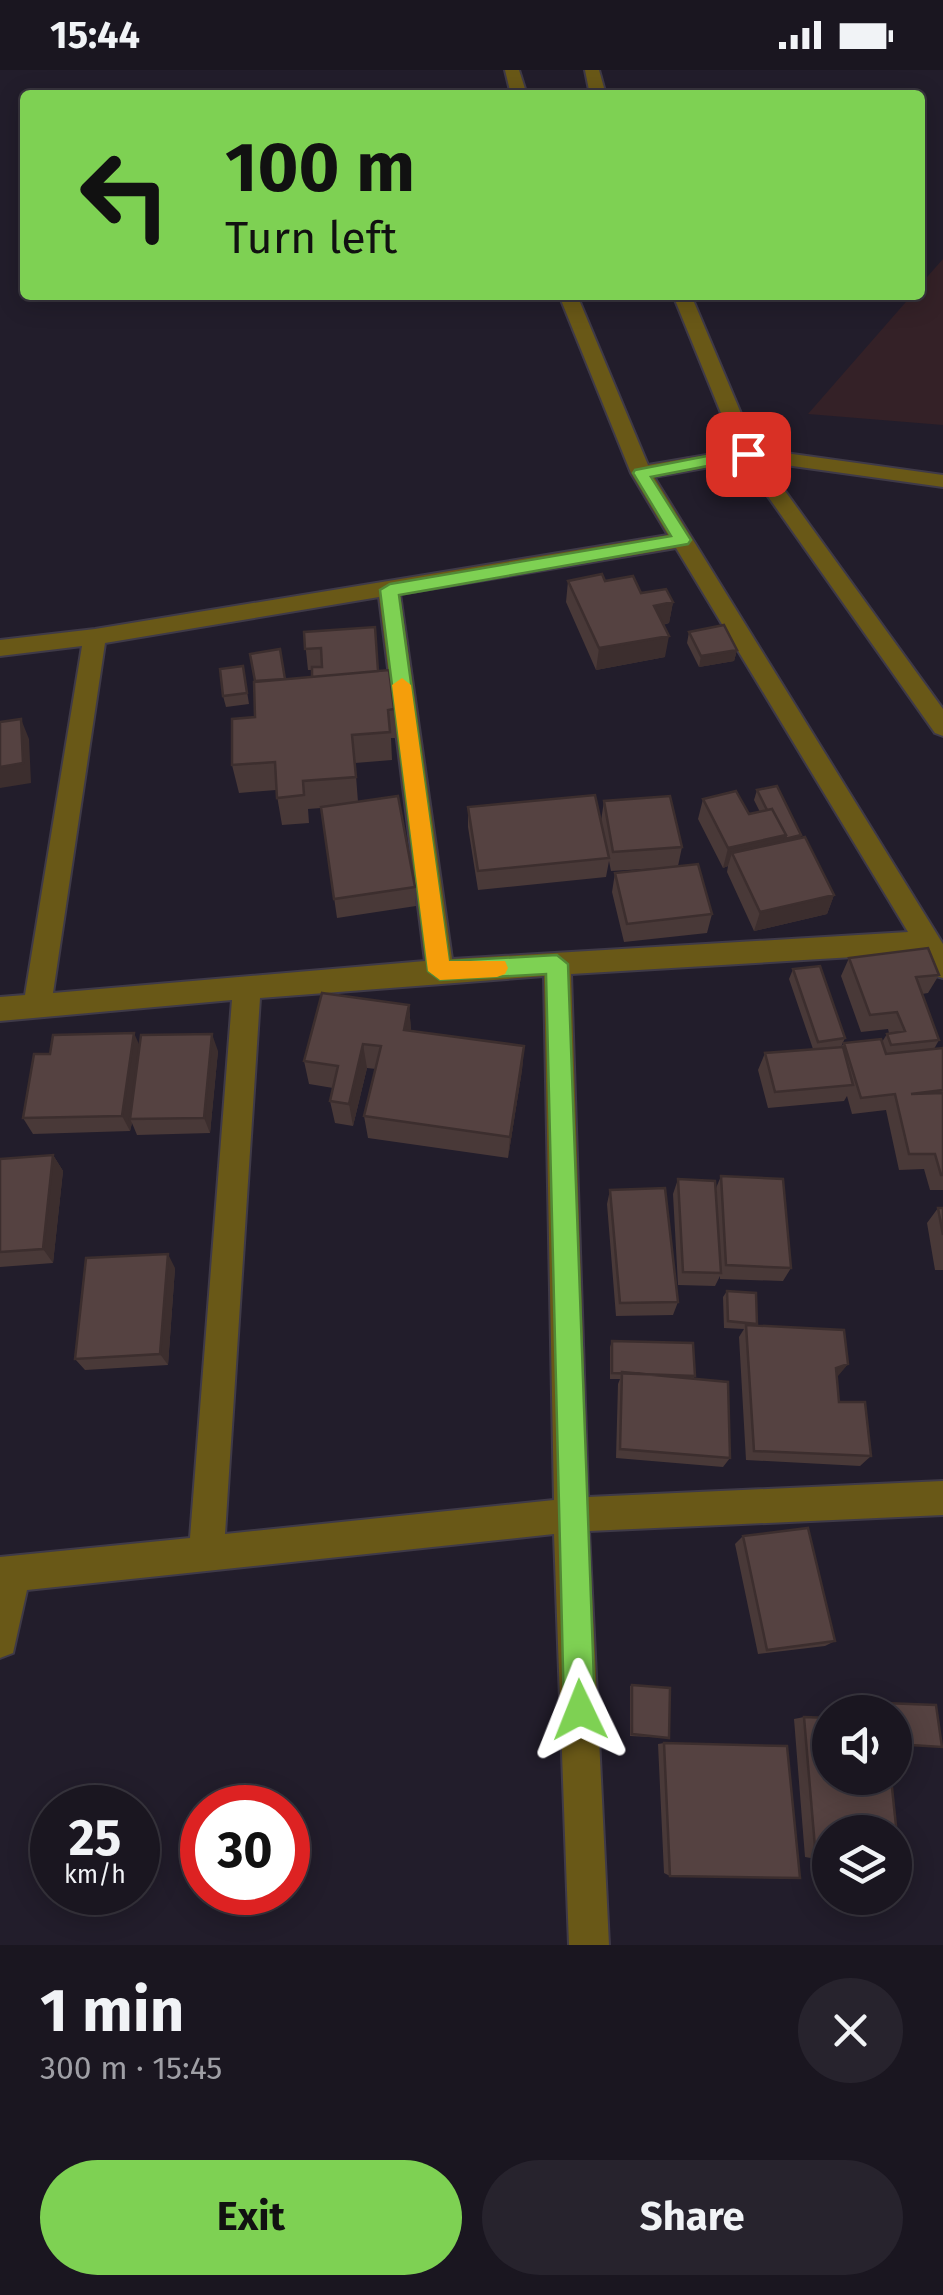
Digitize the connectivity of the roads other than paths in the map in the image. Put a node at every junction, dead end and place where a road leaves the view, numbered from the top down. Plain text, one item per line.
1 (570, 300) edge
2 (684, 300) edge
3 (748, 454) junction
4 (641, 473) junction
5 (943, 481) edge
6 (682, 540) junction
7 (390, 590) junction
8 (96, 637) junction
9 (0, 648) edge
10 (943, 727) edge
11 (928, 942) junction
12 (557, 964) junction
13 (943, 967) edge
14 (440, 971) junction
15 (247, 988) junction
16 (37, 1006) junction
17 (0, 1009) edge
18 (943, 1498) edge
19 (571, 1515) junction
20 (206, 1553) junction
21 (6, 1574) edge
22 (0, 1640) edge
23 (590, 1945) edge

1 - 4 street
2 - 3 street
3 - 4 street
3 - 5 street
3 - 10 street
4 - 6 street
6 - 7 street
6 - 11 street
7 - 8 street
7 - 14 street
8 - 9 street
8 - 16 street
11 - 12 street
11 - 13 street
12 - 14 street
12 - 19 street
14 - 15 street
15 - 16 street
15 - 20 street
16 - 17 street
18 - 19 street
19 - 20 street
19 - 23 street
20 - 21 street
21 - 22 street

